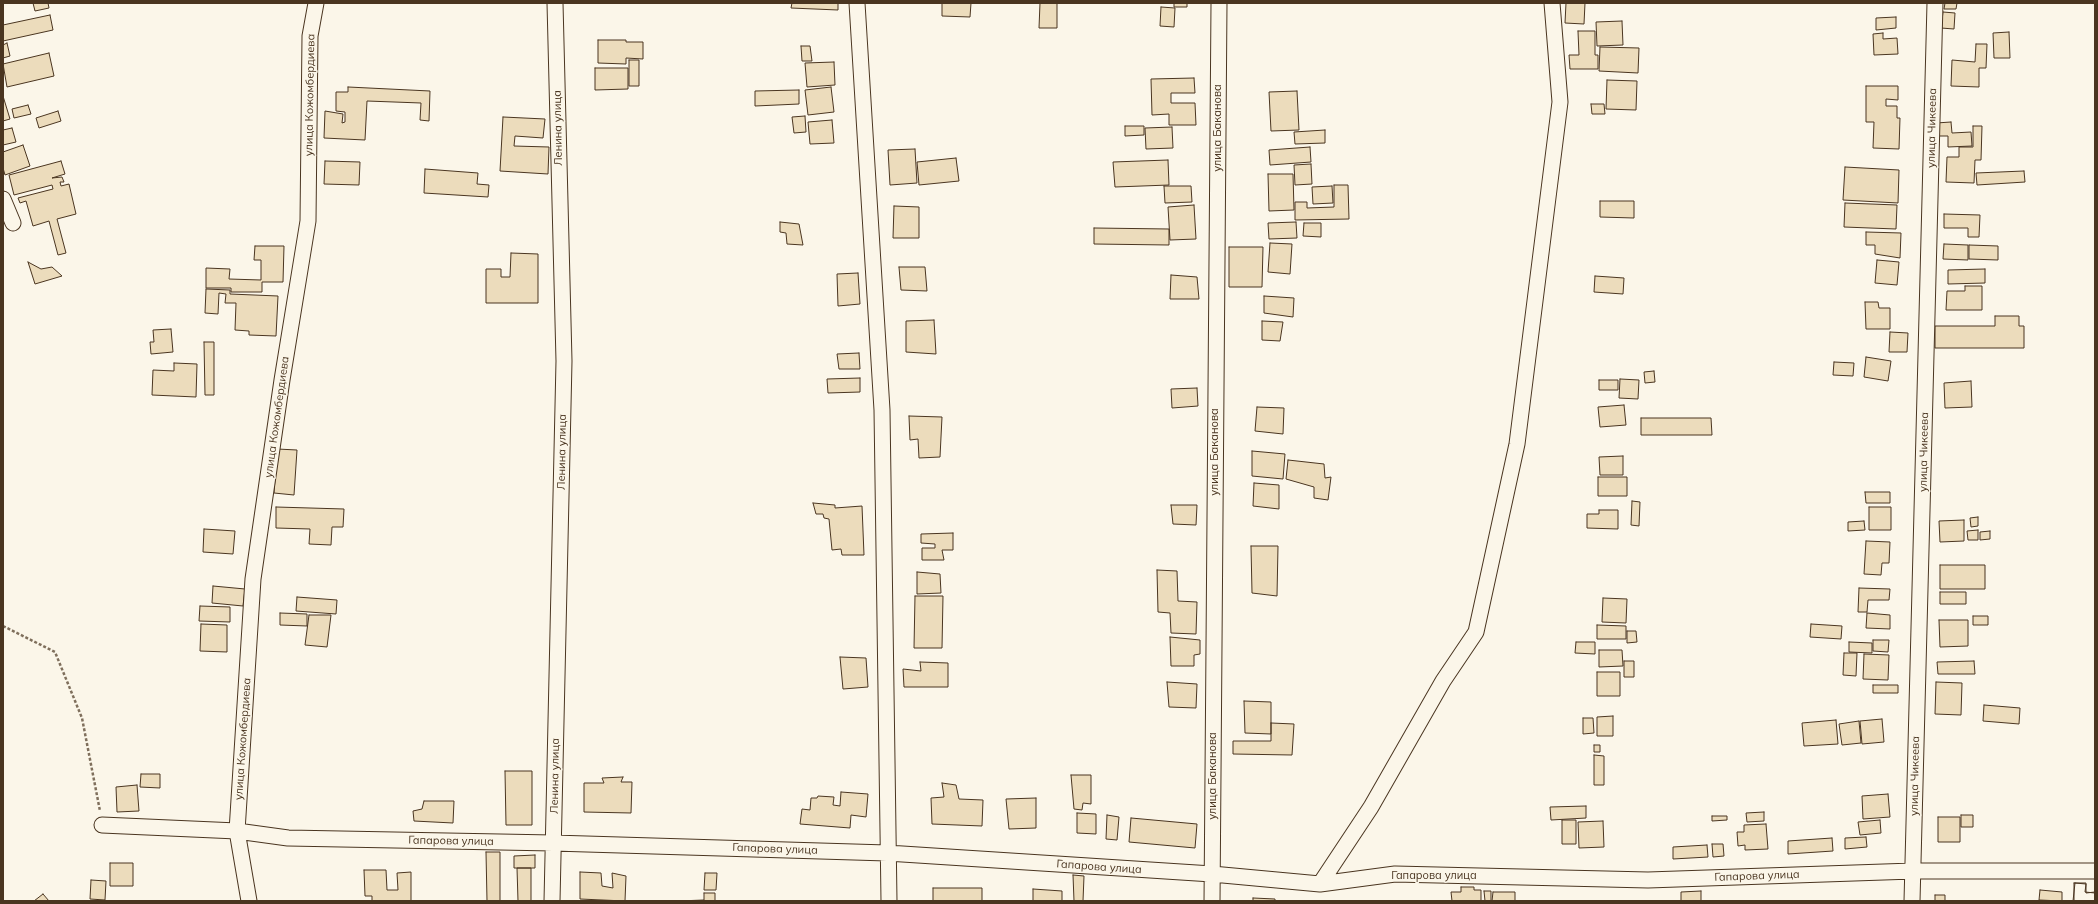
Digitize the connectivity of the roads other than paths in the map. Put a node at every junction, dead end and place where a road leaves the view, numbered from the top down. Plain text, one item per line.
1 (316, 3) edge
2 (555, 3) edge
3 (857, 3) edge
4 (1218, 3) edge
5 (1552, 3) edge
6 (1935, 3) edge
7 (3, 199) edge
8 (13, 223) dead end
9 (102, 825) road end
10 (237, 831) junction
11 (553, 842) junction
12 (887, 853) junction
13 (1913, 871) junction
14 (2095, 871) edge
15 (1212, 874) junction
16 (1320, 884) junction
17 (249, 901) edge
18 (552, 901) edge
19 (889, 901) edge
20 (1212, 901) edge
21 (1912, 901) edge

1 - 10 street, улица Кожомбердиева
2 - 11 street, Ленина улица
3 - 12 street
4 - 15 street, улица Баканова
5 - 16 street
6 - 13 street, улица Чикеева
7 - 8 street
9 - 10 street, Гапарова улица
10 - 11 street, Гапарова улица
10 - 17 street, улица Кожомбердиева
11 - 12 street, Гапарова улица
11 - 18 street, Ленина улица
12 - 15 street, Гапарова улица
12 - 19 street
13 - 14 street, Гапарова улица
13 - 16 street, Гапарова улица
13 - 21 street, улица Чикеева
15 - 16 street, Гапарова улица
15 - 20 street, улица Баканова

